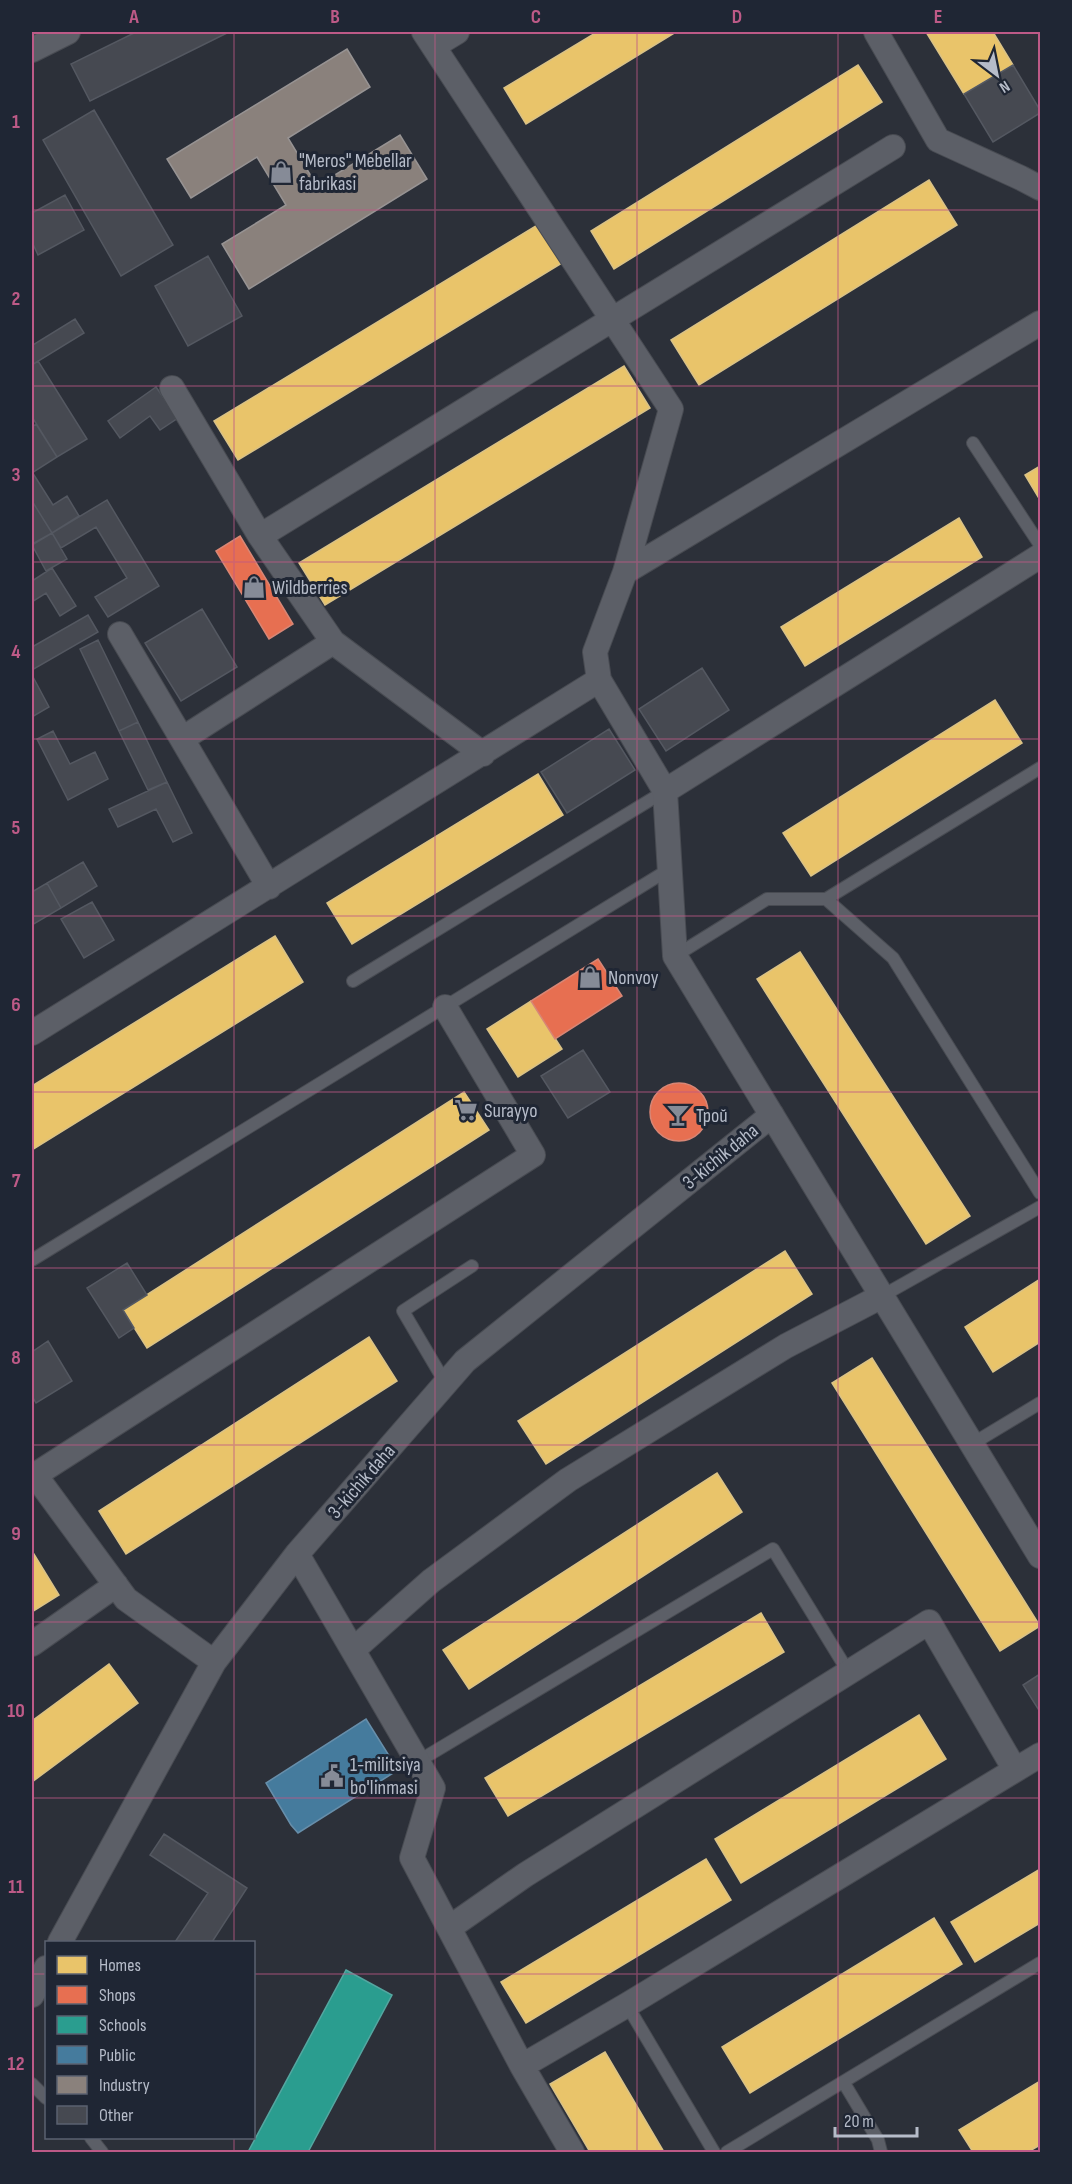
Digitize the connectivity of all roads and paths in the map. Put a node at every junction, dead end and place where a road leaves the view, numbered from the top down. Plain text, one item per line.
1 (68, 32) edge
2 (457, 32) edge
3 (876, 32) edge
4 (429, 39) edge
5 (32, 50) edge
6 (893, 147) dead end
7 (1041, 188) edge
8 (611, 319) junction
9 (1041, 322) edge
10 (172, 388) dead end
11 (973, 443) dead end
12 (260, 536) junction
13 (1041, 545) edge
14 (1041, 556) edge
15 (625, 572) junction
16 (120, 634) dead end
17 (333, 642) junction
18 (599, 680) junction
19 (182, 739) junction
20 (483, 754) junction
21 (1041, 768) edge
22 (665, 791) junction
23 (668, 870) junction
24 (269, 887) junction
25 (826, 899) junction
26 (675, 956) junction
27 (352, 981) dead end
28 (446, 1007) junction
29 (32, 1033) edge
30 (772, 1115) junction
31 (1041, 1193) edge
32 (1041, 1207) edge
33 (32, 1260) edge
34 (472, 1266) dead end
35 (882, 1296) junction
36 (446, 1384) junction
37 (1041, 1403) edge
38 (972, 1444) junction
39 (297, 1554) junction
40 (1041, 1557) edge
41 (116, 1585) junction
42 (32, 1644) edge
43 (353, 1650) junction
44 (214, 1662) junction
45 (849, 1673) junction
46 (1041, 1755) edge
47 (417, 1762) junction
48 (1016, 1770) junction
49 (449, 1928) junction
50 (61, 1941) edge
51 (1041, 1963) edge
52 (45, 1970) edge
53 (32, 1995) edge
54 (627, 2005) junction
55 (522, 2066) junction
56 (844, 2083) junction
57 (32, 2084) edge
58 (45, 2097) edge
59 (92, 2139) edge
60 (102, 2152) edge
61 (572, 2152) edge
62 (714, 2152) edge
63 (727, 2152) edge
64 (881, 2152) edge

1 - 5 street
2 - 4 street
3 - 7 street
4 - 8 street
6 - 8 street
8 - 12 street
8 - 15 street
9 - 15 street
10 - 12 street
11 - 13 lane
12 - 17 street
14 - 22 street
15 - 18 street
16 - 19 street
17 - 19 street
17 - 20 street
18 - 20 street
18 - 22 street
19 - 24 street
20 - 24 street
21 - 25 lane
22 - 23 street
22 - 27 lane
23 - 26 street
23 - 28 lane
24 - 29 street
25 - 26 lane
25 - 31 lane
26 - 30 street
28 - 33 lane
28 - 41 street
30 - 35 street
30 - 36 street, 3-kichik daha
32 - 35 lane
34 - 36 lane
35 - 38 street
35 - 43 street
36 - 39 street, 3-kichik daha
37 - 38 lane
38 - 40 street
39 - 43 street
39 - 44 street, 3-kichik daha
41 - 42 street
41 - 44 street
43 - 47 street
44 - 50 street, 3-kichik daha
45 - 47 lane
45 - 48 street
45 - 49 street
46 - 48 street
47 - 49 street
48 - 54 street
49 - 55 street
51 - 56 lane
52 - 53 street
54 - 55 street
54 - 62 lane
55 - 61 street
56 - 63 lane
56 - 64 lane
57 - 58 lane
59 - 60 lane

